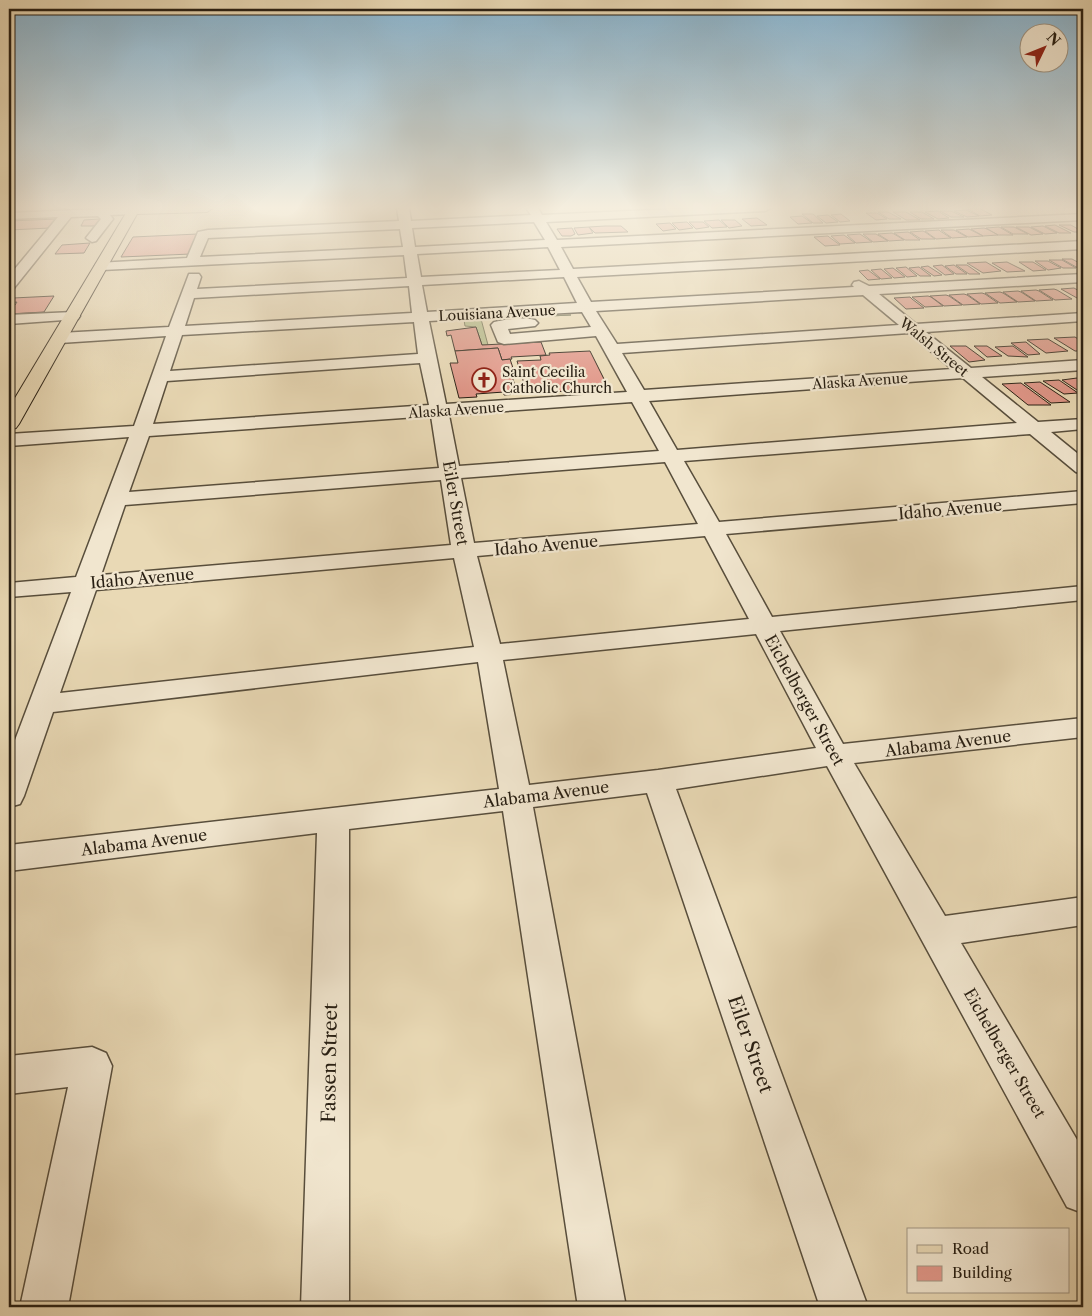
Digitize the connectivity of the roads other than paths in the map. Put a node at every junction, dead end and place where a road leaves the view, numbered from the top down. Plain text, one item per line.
1 (22, 269) edge
2 (100, 269) edge
3 (193, 269) edge
4 (413, 269) edge
5 (566, 269) edge
6 (647, 269) edge
7 (839, 269) edge
8 (568, 274) junction
9 (1083, 278) edge
10 (415, 282) junction
11 (9, 285) edge
12 (866, 291) junction
13 (188, 294) junction
14 (73, 316) junction
15 (420, 317) junction
16 (1083, 317) edge
17 (9, 320) edge
18 (499, 325) dead end
19 (598, 327) junction
20 (911, 328) junction
21 (175, 331) junction
22 (60, 338) junction
23 (427, 358) junction
24 (1083, 366) edge
25 (967, 374) junction
26 (158, 377) junction
27 (639, 397) junction
28 (439, 411) junction
29 (9, 424) edge
30 (1083, 424) edge
31 (1035, 428) junction
32 (141, 431) junction
33 (9, 440) edge
34 (671, 456) junction
35 (1083, 468) edge
36 (450, 474) junction
37 (1083, 498) edge
38 (115, 499) junction
39 (713, 531) junction
40 (464, 552) junction
41 (85, 583) junction
42 (9, 590) edge
43 (1083, 593) edge
44 (764, 624) junction
45 (489, 653) junction
46 (42, 704) junction
47 (1083, 727) edge
48 (835, 756) junction
49 (658, 780) junction
50 (9, 796) edge
51 (516, 797) junction
52 (333, 819) junction
53 (9, 858) edge
54 (1083, 911) edge
55 (936, 932) junction
56 (9, 1075) edge
57 (1083, 1190) edge
58 (44, 1307) edge
59 (325, 1307) edge
60 (602, 1307) edge
61 (844, 1307) edge

1 - 11 street
2 - 14 main road
3 - 13 street
4 - 10 street, Eiler Street
5 - 8 street, Eichelberger Street
6 - 8 street
7 - 12 street, Walsh Street
8 - 10 street
8 - 19 street, Eichelberger Street
9 - 12 street, Louisiana Avenue
10 - 13 street
10 - 15 street, Eiler Street
12 - 19 street, Louisiana Avenue
12 - 20 street, Walsh Street
13 - 21 street
14 - 17 street
14 - 22 main road
15 - 19 street, Louisiana Avenue
15 - 21 street, Louisiana Avenue
15 - 23 street, Eiler Street
16 - 20 street
18 - 19 street
19 - 20 street
19 - 27 street, Eichelberger Street
20 - 25 street, Walsh Street
21 - 22 street, Louisiana Avenue
21 - 26 street
22 - 29 main road
23 - 26 street
23 - 28 street, Eiler Street
24 - 25 street, Alaska Avenue
25 - 27 street, Alaska Avenue
25 - 31 street, Walsh Street
26 - 32 street
27 - 28 street, Alaska Avenue
27 - 34 street, Eichelberger Street
28 - 32 street, Alaska Avenue
28 - 36 street, Eiler Street
30 - 31 street
31 - 34 street
31 - 35 street, Walsh Street
32 - 33 street, Alaska Avenue
32 - 38 street
34 - 36 street
34 - 39 street, Eichelberger Street
36 - 38 street
36 - 40 street, Eiler Street
37 - 39 street, Idaho Avenue
38 - 41 street
39 - 40 street, Idaho Avenue
39 - 44 street, Eichelberger Street
40 - 41 street, Idaho Avenue
40 - 45 street, Eiler Street
41 - 42 street, Idaho Avenue
41 - 46 street
43 - 44 street
44 - 45 street
44 - 48 street, Eichelberger Street
45 - 46 street
45 - 51 street, Eiler Street
46 - 50 street
47 - 48 street, Alabama Avenue
48 - 49 street, Alabama Avenue
48 - 55 street, Eichelberger Street
49 - 51 street, Alabama Avenue
49 - 61 street, Eiler Street
51 - 52 street, Alabama Avenue
51 - 60 street
52 - 53 street, Alabama Avenue
52 - 59 street, Fassen Street
54 - 55 street
55 - 57 street, Eichelberger Street
56 - 58 street

